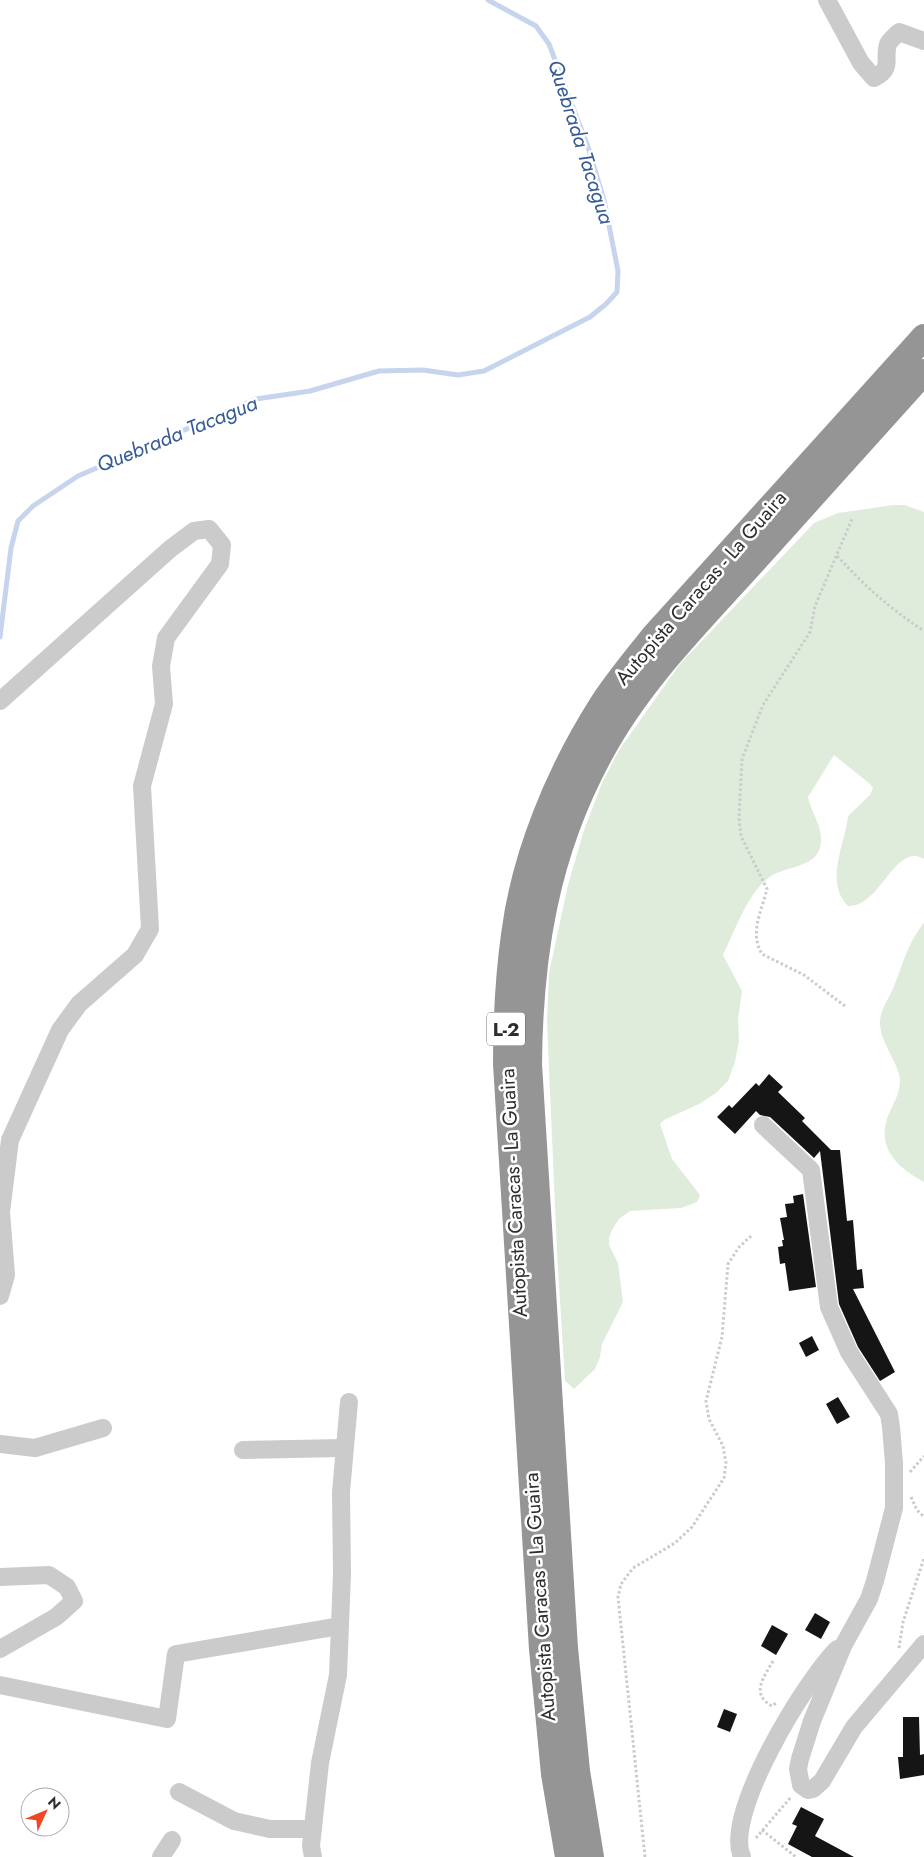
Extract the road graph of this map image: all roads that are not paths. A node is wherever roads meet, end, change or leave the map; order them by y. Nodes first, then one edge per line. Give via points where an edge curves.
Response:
1 (827, 0) edge
2 (924, 41) edge
3 (924, 337) edge
4 (924, 372) edge
5 (0, 702) edge
6 (763, 1125) dead end
7 (0, 1296) edge
8 (349, 1402) dead end
9 (103, 1428) dead end
10 (0, 1444) edge
11 (343, 1448) junction
12 (243, 1450) dead end
13 (0, 1577) edge
14 (340, 1626) junction
15 (924, 1644) edge
16 (843, 1646) junction
17 (0, 1649) edge
18 (0, 1685) edge
19 (179, 1792) dead end
20 (313, 1829) junction
21 (172, 1840) dead end
22 (747, 1851) edge
23 (161, 1857) edge
24 (313, 1857) edge
25 (568, 1857) edge
26 (591, 1857) edge

1 - 2 street via 861,63 874,78 882,74 888,62 888,44 898,32
3 - 25 highway, Autopista Caracas - La Guaira / L-2 via 653,637 611,692 577,746 560,782 521,899 509,985 506,1064 542,1649 554,1774
4 - 26 highway, Autopista Caracas - La Guaira / L-2 via 671,652 620,718 581,792 543,905 536,938 529,1064 565,1648 577,1771
5 - 7 street via 194,531 209,529 222,546 220,564 166,638 161,666 164,704 142,786 150,928 135,955 79,1004 60,1030 10,1140 1,1212 6,1275
6 - 16 street via 812,1173 829,1307 849,1352 889,1414 892,1426 894,1508 869,1599
8 - 11 street
9 - 10 street via 35,1448
11 - 12 street
11 - 14 street
13 - 17 street via 49,1575 67,1587 74,1601 56,1617
14 - 18 street via 176,1654 167,1719
14 - 20 street via 338,1675 320,1763
15 - 16 street via 854,1728 822,1781 808,1790 801,1785 798,1769 804,1741
16 - 22 street via 810,1681 751,1790 740,1839
19 - 20 street via 234,1821 270,1829
20 - 24 street
21 - 23 street

